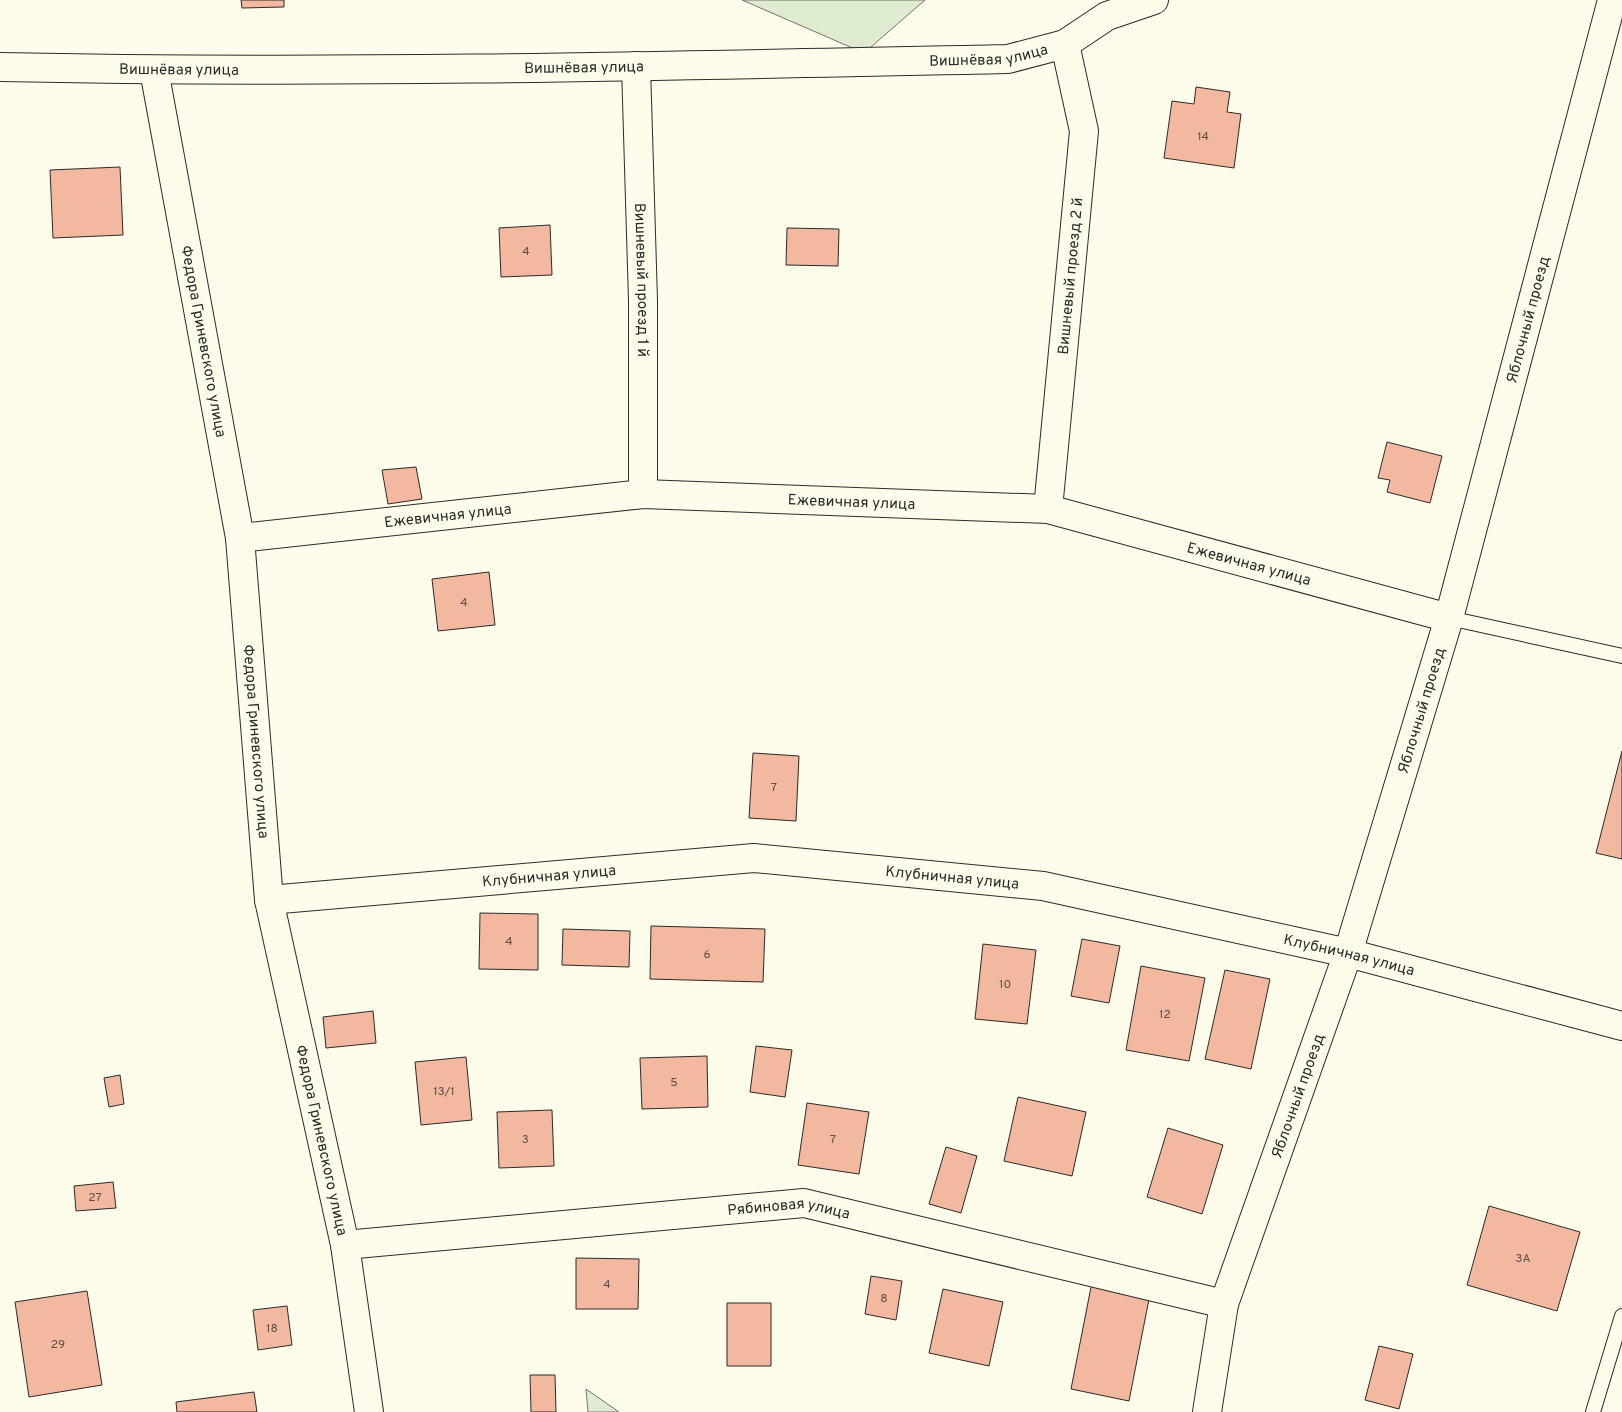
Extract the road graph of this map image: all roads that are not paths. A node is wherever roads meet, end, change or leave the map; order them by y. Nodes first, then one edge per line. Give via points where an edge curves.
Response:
1 (1154, 0) edge
2 (1612, 0) edge
3 (1065, 44) junction
4 (636, 66) junction
5 (0, 67) edge
6 (154, 70) junction
7 (642, 494) junction
8 (1048, 509) junction
9 (240, 538) junction
10 (1449, 618) junction
11 (1622, 656) edge
12 (268, 900) junction
13 (1348, 953) junction
14 (1622, 1026) edge
15 (345, 1245) junction
16 (1224, 1304) junction
17 (1622, 1316) edge
18 (369, 1412) edge
19 (1208, 1412) edge
20 (1593, 1412) edge

1 - 3 street, Вишнёвая улица via 1107,16
2 - 10 street, Яблочный проезд
3 - 4 street, Вишнёвая улица via 1008,59
3 - 8 street, Вишневый проезд 2 й via 1084,131
4 - 6 street, Вишнёвая улица
4 - 7 street, Вишневый проезд 1 й via 643,301
5 - 6 street, Вишнёвая улица
6 - 9 street, Федора Гриневского улица
7 - 8 street, Ежевичная улица
7 - 9 street, Ежевичная улица
8 - 10 street, Ежевичная улица
9 - 12 street, Федора Гриневского улица
10 - 11 lane
10 - 13 street, Яблочный проезд
12 - 13 street, Клубничная улица via 754,858 1043,886
12 - 15 street, Федора Гриневского улица
13 - 14 street, Клубничная улица
13 - 16 street, Яблочный проезд
15 - 16 street, Рябиновая улица via 804,1203
15 - 18 street, Федора Гриневского улица
16 - 19 street, Яблочный проезд
17 - 20 lane

